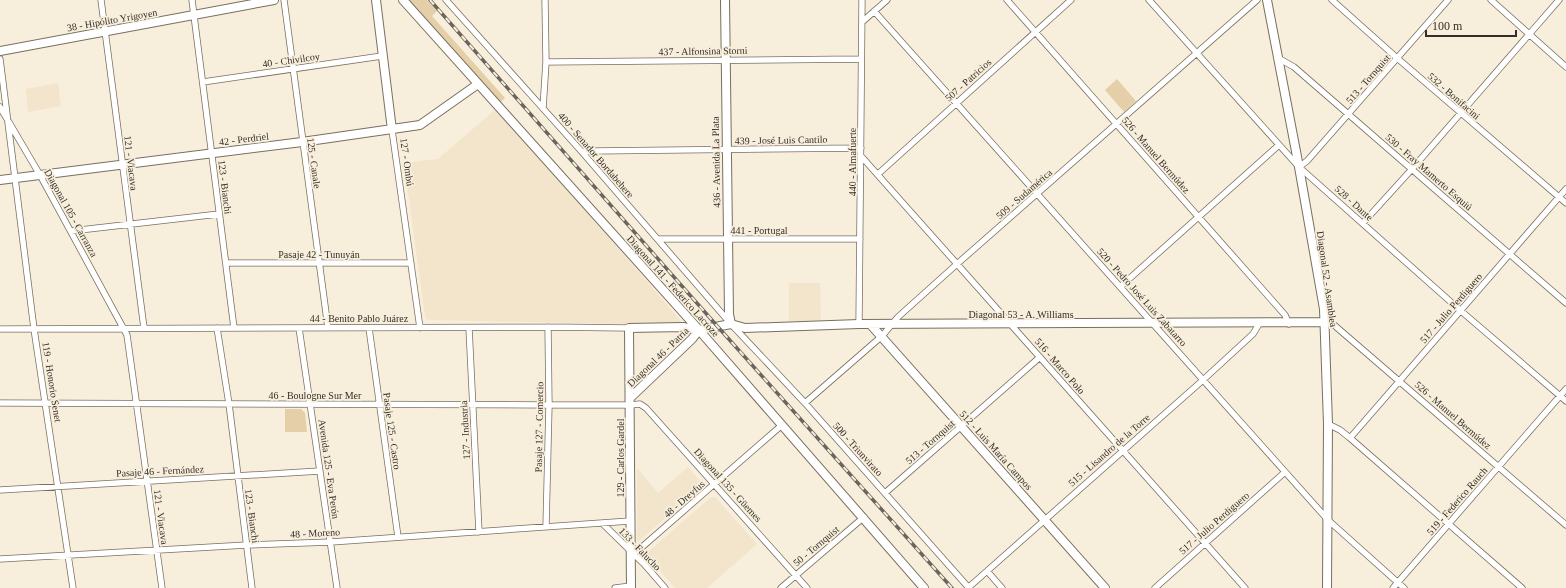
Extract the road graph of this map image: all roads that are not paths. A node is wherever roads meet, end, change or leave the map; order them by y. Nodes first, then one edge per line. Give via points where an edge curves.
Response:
1 (101, 0) edge
2 (192, 0) edge
3 (274, 0) edge
4 (284, 0) edge
5 (376, 0) edge
6 (403, 0) edge
7 (446, 0) edge
8 (545, 0) edge
9 (725, 0) edge
10 (862, 0) edge
11 (887, 0) edge
12 (1007, 0) edge
13 (1071, 0) edge
14 (1149, 0) edge
15 (1257, 0) edge
16 (1268, 0) edge
17 (1448, 0) edge
18 (1491, 0) edge
19 (1559, 0) edge
20 (1336, 1) edge
21 (874, 11) junction
22 (194, 15) junction
23 (862, 22) junction
24 (105, 31) junction
25 (1035, 32) junction
26 (1530, 34) junction
27 (0, 51) edge
28 (1197, 53) junction
29 (382, 56) junction
30 (1278, 58) junction
31 (1397, 58) junction
32 (0, 59) edge
33 (861, 59) junction
34 (725, 60) junction
35 (546, 62) junction
36 (1566, 67) edge
37 (293, 69) junction
38 (203, 82) junction
39 (478, 84) junction
40 (957, 102) junction
41 (0, 107) edge
42 (543, 108) junction
43 (1461, 113) junction
44 (1348, 114) junction
45 (8, 122) junction
46 (1117, 124) junction
47 (392, 130) junction
48 (302, 142) junction
49 (1279, 145) junction
50 (861, 148) junction
51 (726, 150) junction
52 (582, 152) junction
53 (212, 153) junction
54 (861, 156) junction
55 (123, 164) junction
56 (1299, 167) junction
57 (1412, 169) junction
58 (878, 174) junction
59 (40, 175) junction
60 (15, 178) junction
61 (0, 180) edge
62 (1566, 189) edge
63 (1037, 194) junction
64 (1559, 197) junction
65 (1566, 203) edge
66 (219, 214) junction
67 (1199, 218) junction
68 (1363, 223) junction
69 (130, 224) junction
70 (71, 231) junction
71 (658, 239) junction
72 (727, 239) junction
73 (860, 239) junction
74 (1509, 254) junction
75 (319, 262) junction
76 (226, 263) junction
77 (411, 263) junction
78 (957, 264) junction
79 (1120, 287) junction
80 (1566, 303) edge
81 (1461, 311) junction
82 (1325, 322) junction
83 (731, 324) junction
84 (859, 324) junction
85 (892, 324) junction
86 (1012, 324) junction
87 (1154, 324) junction
88 (1259, 324) junction
89 (1289, 324) junction
90 (872, 325) junction
91 (548, 327) junction
92 (718, 327) joint
93 (144, 328) junction
94 (217, 328) junction
95 (234, 328) junction
96 (299, 328) junction
97 (328, 328) junction
98 (369, 328) junction
99 (420, 328) junction
100 (469, 328) junction
101 (629, 328) junction
102 (0, 329) edge
103 (34, 330) junction
104 (125, 330) junction
105 (699, 330) junction
106 (882, 336) junction
107 (1040, 357) junction
108 (1203, 380) junction
109 (1400, 381) junction
110 (1566, 389) edge
111 (1560, 396) junction
112 (630, 401) junction
113 (1566, 401) edge
114 (0, 403) edge
115 (46, 403) junction
116 (137, 403) junction
117 (804, 403) junction
118 (229, 404) junction
119 (311, 404) junction
120 (473, 404) junction
121 (379, 405) junction
122 (549, 405) junction
123 (1328, 424) junction
124 (782, 425) junction
125 (962, 426) junction
126 (1350, 438) junction
127 (1122, 450) junction
128 (1499, 467) junction
129 (320, 471) junction
130 (1285, 472) junction
131 (238, 476) junction
132 (147, 480) junction
133 (714, 484) junction
134 (58, 486) junction
135 (0, 490) edge
136 (885, 493) junction
137 (864, 517) junction
138 (1044, 519) junction
139 (1328, 520) junction
140 (630, 521) junction
141 (603, 524) junction
142 (1448, 525) junction
143 (1566, 525) edge
144 (546, 527) junction
145 (479, 532) junction
146 (398, 536) junction
147 (331, 542) junction
148 (1205, 543) junction
149 (247, 545) junction
150 (156, 550) junction
151 (632, 553) junction
152 (68, 555) junction
153 (0, 559) edge
154 (987, 571) junction
155 (796, 575) junction
156 (1398, 583) junction
157 (631, 587) edge
158 (73, 588) edge
159 (162, 588) edge
160 (252, 588) edge
161 (337, 588) edge
162 (615, 588) edge
163 (665, 588) edge
164 (781, 588) edge
165 (807, 588) edge
166 (924, 588) edge
167 (969, 588) edge
168 (1002, 588) edge
169 (1105, 588) edge
170 (1155, 588) edge
171 (1245, 588) edge
172 (1327, 588) edge
173 (1393, 588) edge
174 (1404, 588) edge
175 (1522, 588) edge

1 - 24 street, 121 - Viacava
2 - 22 street, 123 - Bianchi
3 - 22 street, 38 - Hipólito Yrigoyen
4 - 37 street, 125 - Canale
5 - 29 street, 127 - Ombú
6 - 39 street, Diagonal 141 - Federico Lacroze
7 - 42 street, 400 - Senador Bordabehere
8 - 35 street
9 - 34 street, 436 - Avenida La Plata
10 - 23 street, 440 - Almafuerte
11 - 21 street
12 - 25 street, 526 - Manuel Bermúdez
13 - 25 street, 507 - Patricios
14 - 28 street, 528 - Dante
15 - 28 street, 509 - Sudamérica
16 - 30 street, Diagonal 52 - Asamblea
17 - 31 street, 513 - Tornquist
18 - 26 street
19 - 26 street
20 - 31 street, 532 - Bonifacini
21 - 23 street
21 - 40 street, 520 - Pedro José Luis Zabatarro
22 - 24 street, 38 - Hipólito Yrigoyen
22 - 38 street, 123 - Bianchi
23 - 33 street, 440 - Almafuerte
24 - 27 street, 38 - Hipólito Yrigoyen
24 - 55 street, 121 - Viacava
25 - 40 street, 507 - Patricios
25 - 46 street, 526 - Manuel Bermúdez
26 - 36 street
26 - 43 street
28 - 46 street, 509 - Sudamérica
28 - 49 street, 528 - Dante
29 - 37 street, 40 - Chivilcoy
29 - 47 street, 127 - Ombú
30 - 44 street, 530 - Fray Mamerto Esquiú via 1294,67
30 - 56 street, Diagonal 52 - Asamblea
31 - 43 street, 532 - Bonifacini
31 - 44 street, 513 - Tornquist
32 - 45 street, 119 - Honorio Senet
33 - 34 street, 437 - Alfonsina Storni
33 - 50 street, 440 - Almafuerte
34 - 35 street, 437 - Alfonsina Storni
34 - 51 street, 436 - Avenida La Plata
35 - 42 street
37 - 38 street, 40 - Chivilcoy
37 - 48 street, 125 - Canale
38 - 53 street, 123 - Bianchi
39 - 47 street, 42 - Perdriel via 423,124
39 - 105 street, Diagonal 141 - Federico Lacroze
40 - 58 street, 507 - Patricios
40 - 63 street, 520 - Pedro José Luis Zabatarro
41 - 45 street, Diagonal 105 - Carranza
42 - 52 street, 400 - Senador Bordabehere
43 - 57 street
43 - 64 street, 532 - Bonifacini
44 - 56 street, 513 - Tornquist via 1308,161
44 - 57 street, 530 - Fray Mamerto Esquiú
45 - 59 street, Diagonal 105 - Carranza
45 - 60 street, 119 - Honorio Senet
46 - 63 street, 509 - Sudamérica
46 - 67 street, 526 - Manuel Bermúdez
47 - 48 street, 42 - Perdriel
47 - 77 street, 127 - Ombú
48 - 53 street, 42 - Perdriel
48 - 75 street, 125 - Canale
49 - 56 street, 528 - Dante
49 - 67 street
50 - 51 street, 439 - José Luis Cantilo
50 - 54 street, 440 - Almafuerte
51 - 52 street, 439 - José Luis Cantilo
51 - 72 street, 436 - Avenida La Plata
52 - 71 street, 400 - Senador Bordabehere
53 - 55 street, 42 - Perdriel
53 - 66 street, 123 - Bianchi
54 - 58 street, 516 - Marco Polo
54 - 73 street, 440 - Almafuerte
55 - 59 street, 42 - Perdriel
55 - 69 street, 121 - Viacava
56 - 68 street, 528 - Dante
56 - 82 street, Diagonal 52 - Asamblea
57 - 68 street
57 - 74 street, 530 - Fray Mamerto Esquiú
58 - 78 street, 516 - Marco Polo
59 - 60 street, 42 - Perdriel
59 - 70 street, Diagonal 105 - Carranza
60 - 61 street, 42 - Perdriel
60 - 103 street, 119 - Honorio Senet
62 - 64 street, 517 - Julio Perdiguero
63 - 78 street, 509 - Sudamérica
63 - 79 street, 520 - Pedro José Luis Zabatarro
64 - 65 street, 532 - Bonifacini
64 - 74 street, 517 - Julio Perdiguero
66 - 69 street
66 - 76 street, 123 - Bianchi
67 - 79 street
67 - 89 street, 526 - Manuel Bermúdez via 1285,315
68 - 81 street, 528 - Dante
69 - 70 street
69 - 93 street, 121 - Viacava
70 - 104 street, Diagonal 105 - Carranza
71 - 72 street, 441 - Portugal
71 - 83 street, 400 - Senador Bordabehere
72 - 73 street, 441 - Portugal
72 - 83 street, 436 - Avenida La Plata via 728,314
73 - 84 street, 440 - Almafuerte
74 - 80 street, 530 - Fray Mamerto Esquiú
74 - 81 street, 517 - Julio Perdiguero
75 - 76 street, Pasaje 42 - Tunuyán
75 - 77 street, Pasaje 42 - Tunuyán
75 - 97 street, 125 - Canale
76 - 95 street, 123 - Bianchi
77 - 99 street, 127 - Ombú
78 - 85 street, 509 - Sudamérica
78 - 86 street, 516 - Marco Polo
79 - 87 street, 520 - Pedro José Luis Zabatarro
81 - 109 street, 517 - Julio Perdiguero
81 - 111 street, 528 - Dante
82 - 89 street, Diagonal 53 - A. Williams
82 - 109 street, 526 - Manuel Bermúdez via 1334,325
82 - 123 street, Diagonal 52 - Asamblea
83 - 84 street, Diagonal 53 - A. Williams via 745,328
83 - 92 street, Diagonal 53 - A. Williams
83 - 117 street, 500 - Triunvirato
84 - 90 street, Diagonal 53 - A. Williams
85 - 86 street, Diagonal 53 - A. Williams
85 - 90 street, Diagonal 53 - A. Williams
85 - 106 street, 509 - Sudamérica
86 - 87 street, Diagonal 53 - A. Williams
86 - 107 street, 516 - Marco Polo
87 - 88 street, Diagonal 53 - A. Williams
87 - 108 street, 520 - Pedro José Luis Zabatarro
88 - 89 street, Diagonal 53 - A. Williams
88 - 108 street, 515 - Lisandro de la Torre via 1253,334
90 - 106 street, 512 - Luis María Campos
91 - 100 street, 44 - Benito Pablo Juárez
91 - 101 street, 44 - Benito Pablo Juárez
91 - 122 street, Pasaje 127 - Comercio
92 - 105 street, 44 - Benito Pablo Juárez
93 - 94 street, 44 - Benito Pablo Juárez
93 - 104 street, 44 - Benito Pablo Juárez
94 - 95 street, 44 - Benito Pablo Juárez
94 - 118 street, 123 - Bianchi
95 - 96 street, 44 - Benito Pablo Juárez
96 - 97 street, 44 - Benito Pablo Juárez
96 - 119 street, Avenida 125 - Eva Perón
97 - 98 street, 44 - Benito Pablo Juárez
98 - 99 street, 44 - Benito Pablo Juárez
98 - 121 street, Pasaje 125 - Castro
99 - 100 street, 44 - Benito Pablo Juárez
100 - 120 street, 127 - Industria
101 - 105 street, 44 - Benito Pablo Juárez via 683,327
101 - 112 street, 129 - Carlos Gardel
102 - 103 street, 44 - Benito Pablo Juárez
103 - 104 street, 44 - Benito Pablo Juárez
103 - 115 street, 119 - Honorio Senet
104 - 116 street, 121 - Viacava
105 - 112 street, Diagonal 46 - Patria
105 - 124 street, Diagonal 141 - Federico Lacroze
106 - 117 street, 509 - Sudamérica
106 - 125 street, 512 - Luis María Campos
107 - 125 street, 513 - Tornquist
107 - 127 street, 516 - Marco Polo
108 - 127 street, 515 - Lisandro de la Torre
108 - 130 street, 520 - Pedro José Luis Zabatarro
109 - 126 street, 517 - Julio Perdiguero
109 - 128 street, 526 - Manuel Bermúdez
110 - 111 street, 519 - Federico Rauch
111 - 113 street, 528 - Dante
111 - 128 street, 519 - Federico Rauch
112 - 122 street, 46 - Boulogne Sur Mer
112 - 133 street, Diagonal 135 - Güemes via 646,408
112 - 140 street, 129 - Carlos Gardel
114 - 115 street, 46 - Boulogne Sur Mer
115 - 116 street, 46 - Boulogne Sur Mer
115 - 134 street, 119 - Honorio Senet
116 - 118 street, 46 - Boulogne Sur Mer
116 - 132 street, 121 - Viacava
117 - 136 street, 500 - Triunvirato
118 - 119 street, 46 - Boulogne Sur Mer
118 - 131 street, 123 - Bianchi
119 - 121 street, 46 - Boulogne Sur Mer
119 - 129 street, Avenida 125 - Eva Perón
120 - 121 street, 46 - Boulogne Sur Mer
120 - 122 street, 46 - Boulogne Sur Mer
120 - 145 street, 127 - Industria
121 - 146 street, Pasaje 125 - Castro
122 - 144 street, Pasaje 127 - Comercio
123 - 126 street
123 - 139 street, Diagonal 52 - Asamblea
124 - 133 street, 48 - Dreyfus
124 - 137 street, Diagonal 141 - Federico Lacroze
125 - 136 street, 513 - Tornquist
125 - 138 street, 512 - Luis María Campos
126 - 142 street
127 - 138 street, 515 - Lisandro de la Torre
127 - 148 street, 516 - Marco Polo
128 - 142 street, 519 - Federico Rauch
128 - 143 street, 526 - Manuel Bermúdez
129 - 131 street, Pasaje 46 - Fernández
129 - 147 street, Avenida 125 - Eva Perón
130 - 139 street, 520 - Pedro José Luis Zabatarro
130 - 148 street, 517 - Julio Perdiguero
131 - 132 street, Pasaje 46 - Fernández
131 - 149 street, 123 - Bianchi
132 - 134 street, Pasaje 46 - Fernández
132 - 150 street, 121 - Viacava
133 - 151 street, 48 - Dreyfus
133 - 155 street, Diagonal 135 - Güemes
134 - 135 street, Pasaje 46 - Fernández
134 - 152 street, 119 - Honorio Senet
136 - 167 street, 500 - Triunvirato
137 - 155 street, 50 - Tornquist
137 - 166 street, Diagonal 141 - Federico Lacroze
138 - 154 street, 515 - Lisandro de la Torre
138 - 169 street, 512 - Luis María Campos
139 - 156 street, 520 - Pedro José Luis Zabatarro
139 - 172 street, Diagonal 52 - Asamblea
140 - 141 street, 48 - Moreno
140 - 151 street, 129 - Carlos Gardel
141 - 144 street, 48 - Moreno
141 - 151 street, 133 - Falucho
142 - 156 street, 519 - Federico Rauch
142 - 175 street
144 - 145 street, 48 - Moreno
145 - 146 street, 48 - Moreno
146 - 147 street, 48 - Moreno
147 - 149 street, 48 - Moreno
147 - 161 street, Avenida 125 - Eva Perón
148 - 170 street, 517 - Julio Perdiguero
148 - 171 street, 516 - Marco Polo
149 - 150 street, 48 - Moreno
149 - 160 street, 123 - Bianchi
150 - 152 street, 48 - Moreno
150 - 159 street, 121 - Viacava
151 - 157 street, 129 - Carlos Gardel
151 - 163 street, 133 - Falucho
152 - 153 street, 48 - Moreno
152 - 158 street, 119 - Honorio Senet
154 - 167 street, 515 - Lisandro de la Torre
154 - 168 street
155 - 164 street, 50 - Tornquist
155 - 165 street, Diagonal 135 - Güemes
156 - 173 street, 519 - Federico Rauch
156 - 174 street, 520 - Pedro José Luis Zabatarro
157 - 162 street

